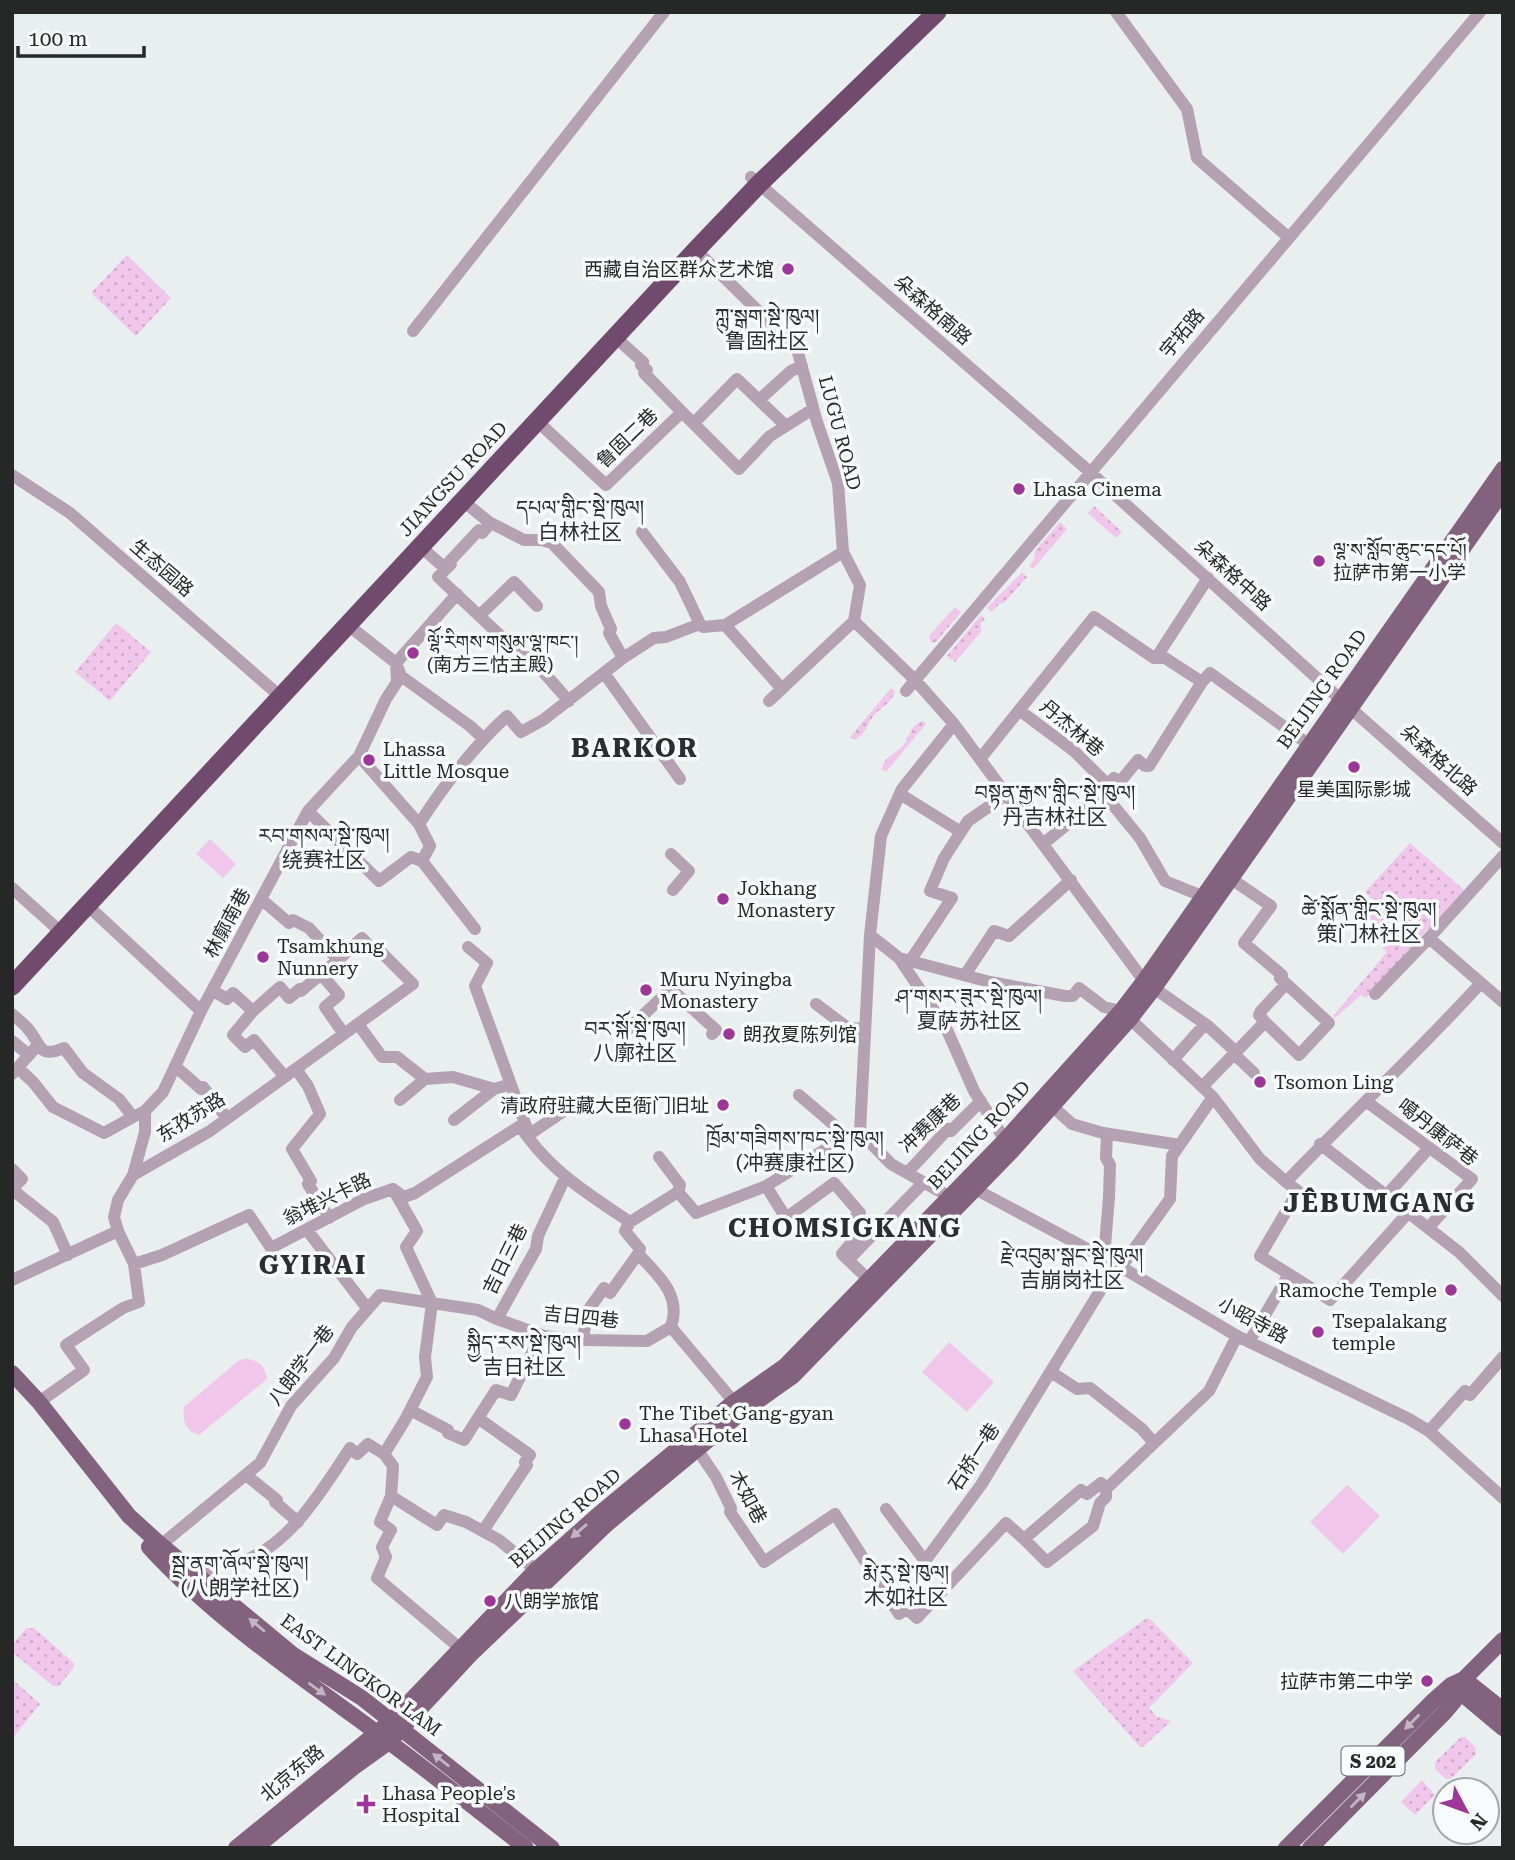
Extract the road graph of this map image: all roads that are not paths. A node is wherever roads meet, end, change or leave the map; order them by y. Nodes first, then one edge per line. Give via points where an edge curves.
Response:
1 (664, 12) edge
2 (920, 12) edge
3 (937, 12) edge
4 (1116, 12) edge
5 (1480, 12) edge
6 (755, 181) junction
7 (1289, 237) junction
8 (696, 250) junction
9 (413, 331) dead end
10 (615, 337) junction
11 (802, 366) junction
12 (759, 400) junction
13 (813, 409) junction
14 (682, 412) junction
15 (537, 421) junction
16 (696, 422) junction
17 (785, 425) junction
18 (1503, 469) edge
19 (1090, 472) junction
20 (12, 475) edge
21 (1503, 491) edge
22 (463, 501) junction
23 (491, 523) junction
24 (642, 532) dead end
25 (421, 547) junction
26 (843, 552) junction
27 (446, 569) junction
28 (1208, 578) junction
29 (457, 594) junction
30 (537, 606) dead end
31 (480, 615) junction
32 (854, 621) junction
33 (700, 624) junction
34 (348, 625) junction
35 (725, 625) junction
36 (622, 658) junction
37 (1156, 658) junction
38 (396, 663) junction
39 (604, 673) junction
40 (915, 680) junction
41 (1202, 682) junction
42 (782, 689) junction
43 (906, 691) dead end
44 (277, 693) junction
45 (569, 701) junction
46 (769, 701) dead end
47 (1345, 703) junction
48 (1020, 710) junction
49 (954, 724) junction
50 (483, 738) junction
51 (1308, 744) junction
52 (359, 756) junction
53 (981, 759) junction
54 (680, 779) dead end
55 (1108, 785) junction
56 (900, 794) junction
57 (1007, 794) junction
58 (308, 811) junction
59 (419, 824) junction
60 (961, 832) junction
61 (1503, 843) edge
62 (1043, 844) junction
63 (671, 854) dead end
64 (1503, 856) edge
65 (422, 861) junction
66 (1230, 878) junction
67 (1072, 880) junction
68 (12, 888) edge
69 (673, 890) dead end
70 (1202, 896) junction
71 (263, 901) junction
72 (87, 905) junction
73 (279, 916) dead end
74 (57, 928) junction
75 (475, 929) dead end
76 (870, 935) junction
77 (1429, 938) junction
78 (468, 947) dead end
79 (905, 959) junction
80 (338, 960) junction
81 (12, 968) edge
82 (321, 974) junction
83 (965, 975) junction
84 (1481, 983) junction
85 (1149, 984) junction
86 (1286, 984) junction
87 (12, 986) edge
88 (476, 986) dead end
89 (212, 990) junction
90 (1374, 994) dead end
91 (1503, 1002) edge
92 (816, 1004) dead end
93 (201, 1010) junction
94 (253, 1011) junction
95 (12, 1014) edge
96 (1126, 1015) junction
97 (1265, 1022) junction
98 (358, 1024) junction
99 (1205, 1024) junction
100 (866, 1029) junction
101 (626, 1031) dead end
102 (344, 1034) junction
103 (712, 1034) dead end
104 (12, 1041) edge
105 (38, 1045) junction
106 (1235, 1053) junction
107 (29, 1055) junction
108 (1173, 1059) junction
109 (175, 1066) junction
110 (296, 1069) junction
111 (15, 1071) edge
112 (1254, 1073) dead end
113 (285, 1077) junction
114 (425, 1079) junction
115 (508, 1085) junction
116 (1202, 1087) junction
117 (494, 1089) junction
118 (799, 1095) dead end
119 (1213, 1097) junction
120 (400, 1100) dead end
121 (981, 1101) junction
122 (1367, 1102) junction
123 (572, 1106) dead end
124 (1052, 1106) junction
125 (139, 1114) junction
126 (226, 1118) junction
127 (454, 1119) dead end
128 (525, 1131) junction
129 (860, 1132) junction
130 (1107, 1134) junction
131 (847, 1136) junction
132 (1005, 1140) junction
133 (1320, 1144) junction
134 (1180, 1145) junction
135 (1429, 1148) junction
136 (659, 1157) dead end
137 (12, 1169) edge
138 (906, 1173) junction
139 (133, 1175) junction
140 (565, 1178) junction
141 (1286, 1181) junction
142 (924, 1182) junction
143 (766, 1186) junction
144 (393, 1189) junction
145 (975, 1189) junction
146 (678, 1192) junction
147 (1385, 1196) junction
148 (950, 1197) junction
149 (1408, 1214) junction
150 (329, 1218) junction
151 (630, 1222) junction
152 (1429, 1227) junction
153 (307, 1230) junction
154 (118, 1231) junction
155 (638, 1254) junction
156 (68, 1255) junction
157 (1104, 1258) junction
158 (848, 1260) junction
159 (134, 1264) junction
160 (1119, 1266) junction
161 (1289, 1274) junction
162 (12, 1280) edge
163 (869, 1280) junction
164 (1503, 1296) edge
165 (432, 1303) junction
166 (367, 1308) junction
167 (497, 1319) junction
168 (671, 1327) junction
169 (541, 1335) junction
170 (1243, 1339) junction
171 (583, 1340) junction
172 (1503, 1357) edge
173 (1051, 1372) junction
174 (12, 1373) edge
175 (12, 1380) edge
176 (39, 1402) junction
177 (734, 1402) junction
178 (410, 1410) junction
179 (478, 1418) junction
180 (1429, 1430) junction
181 (1154, 1443) junction
182 (697, 1449) junction
183 (384, 1454) junction
184 (246, 1475) junction
185 (1106, 1489) junction
186 (391, 1496) junction
187 (1503, 1498) edge
188 (886, 1509) dead end
189 (298, 1522) junction
190 (484, 1531) junction
191 (1024, 1539) junction
192 (157, 1548) junction
193 (542, 1575) junction
194 (193, 1580) junction
195 (1503, 1640) edge
196 (461, 1647) junction
197 (1458, 1686) junction
198 (1481, 1700) junction
199 (1503, 1710) edge
200 (396, 1725) junction
201 (1503, 1728) edge
202 (383, 1737) junction
203 (236, 1848) edge
204 (255, 1848) edge
205 (526, 1848) edge
206 (552, 1848) edge
207 (1286, 1848) edge
208 (1310, 1848) edge

1 - 9 street
2 - 6 highway, JIANGSU ROAD
3 - 6 highway, JIANGSU ROAD
4 - 7 street via 1188,109 1197,158
5 - 7 street, 宇拓路
6 - 8 highway, JIANGSU ROAD
6 - 19 street, 朵森格南路
6 - 44 highway, JIANGSU ROAD via 688,242
7 - 19 street, 宇拓路
8 - 10 highway, JIANGSU ROAD
8 - 11 street, LUGU ROAD via 797,349
10 - 14 street, 鲁固二巷 via 643,362 644,373
10 - 15 highway, JIANGSU ROAD
11 - 12 street via 790,371
11 - 13 street, LUGU ROAD
12 - 16 street via 737,379
12 - 17 street
13 - 17 street, 鲁固二巷
13 - 26 street, LUGU ROAD via 838,482
14 - 15 street, 鲁固二巷 via 606,485
14 - 16 street, 鲁固二巷
15 - 22 highway, JIANGSU ROAD
16 - 17 street, 鲁固二巷 via 739,469
18 - 47 main road, BEIJING ROAD
19 - 28 street, 朵森格中路
19 - 40 street, 宇拓路
20 - 44 street, 生态园路 via 70,513
21 - 47 main road, BEIJING ROAD
22 - 23 street
22 - 25 highway, JIANGSU ROAD
23 - 27 street via 482,533 479,530
23 - 36 street via 524,540 551,542 599,592 609,633
24 - 33 street via 680,582
25 - 27 street
25 - 34 highway, JIANGSU ROAD
26 - 32 street, LUGU ROAD via 860,586
26 - 35 street
27 - 29 street via 439,577
28 - 37 street
28 - 47 street, 朵森格中路
29 - 31 street
29 - 38 street
30 - 31 street via 514,582
31 - 45 street via 524,658 530,657
32 - 40 street
32 - 42 street
33 - 35 street
33 - 36 street via 654,638
34 - 38 street
34 - 44 highway, JIANGSU ROAD
35 - 42 street
36 - 39 street
37 - 41 street, 丹杰林巷 via 1165,658
37 - 48 street, 丹杰林巷 via 1094,617
38 - 50 street via 401,676
38 - 52 street, 林廓南巷 via 397,682
39 - 45 street
39 - 54 street
40 - 43 street, 宇拓路
40 - 49 street
41 - 51 street, 丹杰林巷 via 1210,673
41 - 55 street, 丹杰林巷 via 1149,765 1138,760 1119,783 1114,778
42 - 46 street
44 - 72 highway, JIANGSU ROAD
44 - 74 highway, JIANGSU ROAD
45 - 50 street via 521,732 507,716
47 - 51 main road, BEIJING ROAD
47 - 61 street, 朵森格北路
47 - 66 main road, BEIJING ROAD
48 - 53 street, 丹杰林巷
48 - 55 street, 丹杰林巷 via 1074,751
49 - 53 street
49 - 56 street
50 - 59 street via 450,776
51 - 70 main road, BEIJING ROAD
52 - 58 street, 林廓南巷
52 - 59 street
53 - 57 street
55 - 62 street
55 - 70 street via 1104,794 1140,838 1165,881
56 - 60 street
56 - 76 street via 881,836
57 - 60 street via 968,821
57 - 62 street
58 - 65 street via 379,881 411,857
58 - 71 street, 林廓南巷
59 - 65 street via 430,846
60 - 79 street via 930,891 952,898
62 - 67 street
63 - 69 street via 688,871
64 - 77 street
65 - 75 street
66 - 85 main road, BEIJING ROAD
66 - 86 street via 1271,906 1244,943 1282,975
67 - 83 street via 1009,936 994,930
67 - 85 street
68 - 74 street
70 - 85 main road, BEIJING ROAD
71 - 73 street
71 - 80 street via 289,923 293,920 309,928
71 - 89 street, 林廓南巷
72 - 74 highway, JIANGSU ROAD
72 - 93 street
74 - 81 highway, JIANGSU ROAD
74 - 87 highway, JIANGSU ROAD
76 - 79 street
76 - 100 street
77 - 84 street
77 - 90 street
78 - 128 street via 487,964 475,986
79 - 83 street
79 - 121 street via 947,1030
80 - 82 street
80 - 98 street, 东孜苏路 via 362,938 413,984
82 - 94 street via 289,998 280,987
82 - 102 street via 339,995 325,1007
83 - 96 street via 1065,996 1073,996 1079,988 1104,1007
84 - 91 street
84 - 122 street
85 - 96 main road, BEIJING ROAD
85 - 99 street
86 - 97 street via 1261,1011
86 - 97 street via 1329,1023 1299,1055
88 - 115 street
89 - 93 street, 林廓南巷
89 - 94 street via 227,999 233,993
92 - 100 street via 848,1028
93 - 109 street, 林廓南巷
94 - 113 street via 233,1035 245,1047 254,1041
95 - 105 street
96 - 108 street
96 - 124 main road, BEIJING ROAD
96 - 132 main road, BEIJING ROAD
97 - 106 street
98 - 102 street, 东孜苏路
98 - 114 street via 382,1057 397,1057
99 - 106 street
99 - 108 street
100 - 129 street
101 - 103 street via 671,989 716,1030
102 - 110 street, 东孜苏路
104 - 107 street
105 - 107 street
105 - 125 street via 44,1051 64,1048 83,1073
106 - 112 street
106 - 116 street
107 - 111 street
108 - 116 street
109 - 125 street, 林廓南巷 via 163,1091
109 - 126 street via 204,1087
110 - 113 street, 东孜苏路
110 - 150 street via 320,1114 292,1149
111 - 125 street via 33,1082 53,1107 104,1133
113 - 126 street, 东孜苏路
114 - 117 street via 453,1076
114 - 120 street
115 - 117 street
115 - 128 street
116 - 119 street
117 - 127 street
118 - 131 street
119 - 134 street, 石桥一巷
119 - 141 street via 1260,1158
121 - 132 street
121 - 138 street, 冲赛康巷
122 - 133 street
122 - 135 street, 噶丹康萨巷
123 - 128 street, 翁堆兴卡路
124 - 130 street via 1072,1124
124 - 145 main road, BEIJING ROAD
125 - 139 street via 145,1132
126 - 139 street, 东孜苏路
128 - 140 street via 542,1157
128 - 144 street, 翁堆兴卡路 via 415,1193 404,1197
129 - 131 street
129 - 138 street
130 - 134 street
130 - 157 street via 1110,1165
131 - 143 street
132 - 148 main road, BEIJING ROAD
133 - 141 street
133 - 147 street
134 - 160 street, 石桥一巷 via 1172,1156 1170,1199
135 - 147 street
135 - 152 street, 噶丹康萨巷 via 1472,1179
136 - 146 street via 680,1185
137 - 156 street via 23,1179 13,1188 53,1222
138 - 142 street
139 - 154 street via 118,1200 114,1217
140 - 151 street
140 - 167 street, 吉日三巷 via 536,1249
141 - 161 street via 1298,1191 1260,1256
142 - 148 street
142 - 158 street
143 - 146 street via 696,1213
143 - 158 street via 786,1218 834,1184 860,1213 850,1223 859,1234 842,1254
144 - 150 street, 翁堆兴卡路
144 - 165 street via 417,1231 406,1247
145 - 157 street, 小昭寺路
145 - 182 main road, BEIJING ROAD via 793,1376
146 - 151 street
147 - 149 street
148 - 163 main road, BEIJING ROAD
149 - 152 street
149 - 161 street via 1330,1300
150 - 153 street, 翁堆兴卡路
151 - 155 street via 625,1231 640,1248
152 - 164 street
153 - 159 street, 翁堆兴卡路 via 271,1248 248,1215
153 - 166 street
154 - 156 street
154 - 159 street
155 - 168 street via 666,1282 676,1314
155 - 171 street via 610,1293 604,1289 587,1312
156 - 162 street
157 - 160 street, 小昭寺路
158 - 163 street
159 - 176 street via 139,1302 66,1345 84,1370
160 - 170 street, 小昭寺路
160 - 173 street, 石桥一巷
161 - 170 street
163 - 177 main road, BEIJING ROAD via 785,1366
165 - 166 street via 380,1295
165 - 167 street, 吉日四巷 via 478,1310
165 - 178 street via 427,1377
166 - 184 street, 八朗学一巷 via 334,1358 291,1406 260,1463
167 - 169 street, 吉日四巷
168 - 171 street, 吉日四巷 via 647,1342
168 - 177 street
169 - 171 street, 吉日四巷
169 - 179 street via 511,1395 496,1390
170 - 180 street, 小昭寺路
170 - 181 street via 1209,1391
172 - 180 street via 1470,1395 1465,1391
173 - 181 street via 1077,1389 1090,1388
173 - 188 street, 石桥一巷 via 981,1485 925,1561
174 - 176 main road, EAST LINGKOR LAM
175 - 192 main road, EAST LINGKOR LAM via 63,1451
176 - 192 main road, EAST LINGKOR LAM
177 -> 193 main road, BEIJING ROAD
178 - 179 street via 464,1440
178 - 183 street
179 - 190 street via 530,1455
180 - 187 street, 小昭寺路
181 - 185 street
182 - 191 street, 木如巷 via 732,1508 730,1512 764,1562 835,1514 899,1614 907,1609 917,1618 1006,1523
182 - 193 main road, BEIJING ROAD
183 - 186 street via 393,1465
183 - 189 street via 368,1444 357,1454 350,1448
184 - 189 street
184 - 192 street, 八朗学一巷
185 - 191 street via 1101,1483 1087,1494 1081,1490
185 - 191 street via 1093,1526 1047,1562
186 - 190 street via 437,1525 444,1515
186 - 196 street via 380,1522 391,1530 382,1547 386,1557 377,1578
189 - 194 street via 251,1559 240,1562 230,1554
190 - 193 street
192 - 194 main road, EAST LINGKOR LAM
193 - 196 main road, BEIJING ROAD
193 - 200 main road, BEIJING ROAD via 470,1655
200 -> 194 main road, EAST LINGKOR LAM
194 -> 202 main road, EAST LINGKOR LAM via 278,1661
195 - 197 main road, S 202
196 - 200 main road, BEIJING ROAD
197 - 198 main road
197 -> 207 main road, S 202
208 -> 197 main road, S 202 via 1447,1712
198 - 199 main road
198 - 201 main road
200 - 202 main road, BEIJING ROAD
206 -> 200 main road, EAST LINGKOR LAM
202 - 203 main road, 北京东路
202 - 204 main road, 北京东路 via 354,1767
202 - 205 main road, EAST LINGKOR LAM

